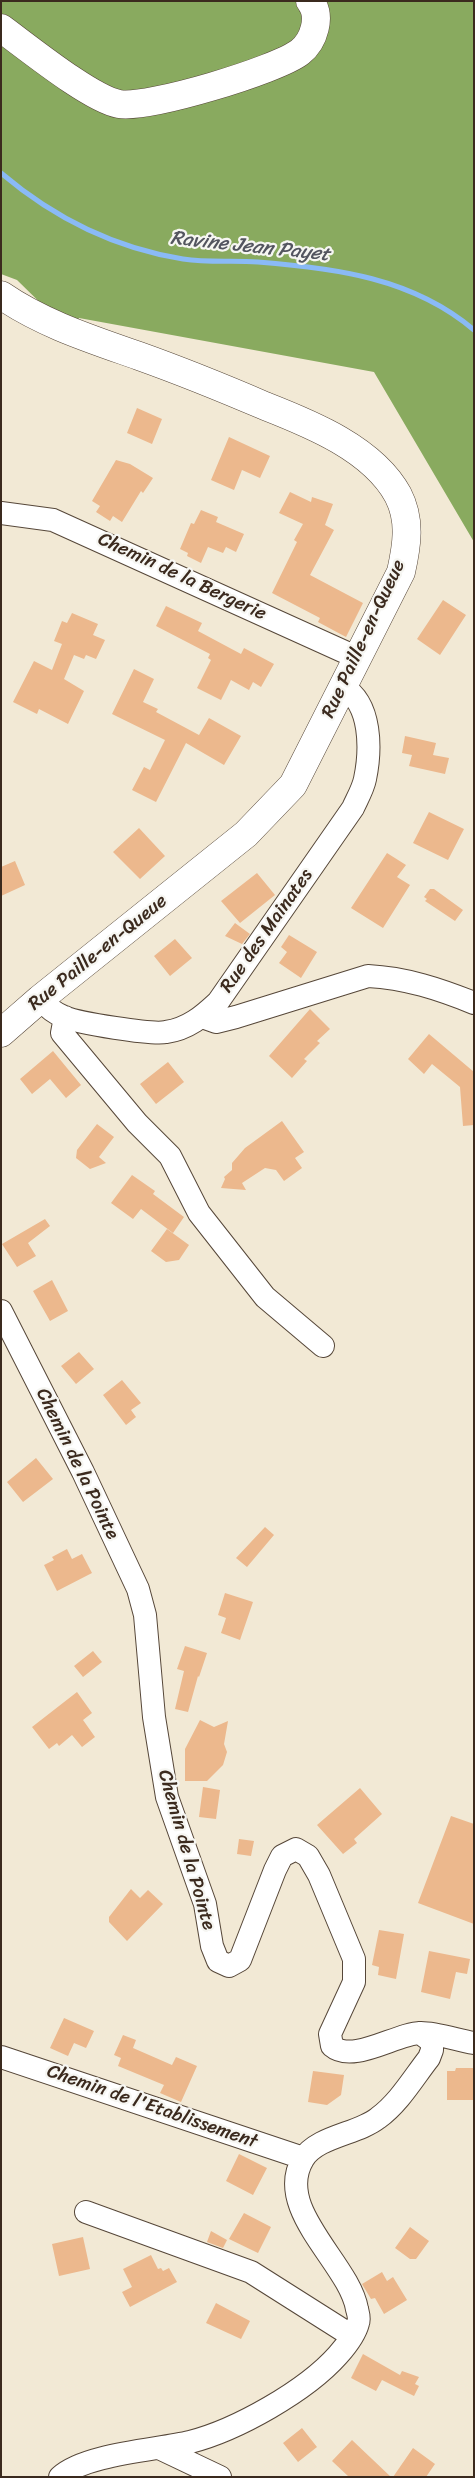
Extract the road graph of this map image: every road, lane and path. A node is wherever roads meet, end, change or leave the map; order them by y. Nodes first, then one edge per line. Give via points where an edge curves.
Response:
1 (310, 1) edge
2 (1, 28) edge
3 (1, 295) edge
4 (1, 513) edge
5 (358, 658) junction
6 (343, 686) junction
7 (40, 999) junction
8 (474, 1003) edge
9 (65, 1017) junction
10 (202, 1017) junction
11 (5, 1024) edge
12 (1, 1311) edge
13 (323, 1346) dead end
14 (420, 2033) junction
15 (474, 2043) edge
16 (1, 2057) edge
17 (303, 2158) junction
18 (86, 2212) dead end
19 (352, 2336) junction
20 (159, 2448) junction
21 (60, 2477) edge
22 (220, 2477) edge

1 - 2 main road via 316,22 312,38 301,51 282,62 165,99 138,104 119,104 103,98
3 - 5 main road, Rue Paille-en-Queue via 54,325 196,377 318,428 354,450 379,471 397,494 408,521 407,546 401,572
4 - 5 street, Chemin de la Bergerie via 53,520
5 - 6 main road, Rue Paille-en-Queue
6 - 7 main road, Rue Paille-en-Queue via 293,785 253,827
6 - 10 street, Rue des Mainates via 362,709 369,751 364,782 353,808 218,1002
7 - 9 street, Rue des Mainates
7 - 11 main road, Rue Paille-en-Queue
8 - 10 street via 431,986 368,976 236,1018 216,1022
9 - 10 street, Rue des Mainates via 166,1033
9 - 13 street via 62,1033 136,1123 170,1156 205,1221 265,1297
12 - 14 street, Chemin de la Pointe via 138,1589 145,1615 154,1717 167,1797 205,1904 212,1946 218,1961 230,1966 240,1960 278,1863 282,1856 296,1848 308,1856 319,1875 354,1959 354,1982 330,2034 332,2046 342,2052 362,2050
14 - 15 street, Chemin de la Pointe
14 - 17 street via 432,2042 432,2050 394,2103 363,2128 326,2141
16 - 17 street, Chemin de l'Etablissement
17 - 19 street via 297,2178 298,2201 356,2302 359,2322
18 - 19 street via 251,2272
19 - 20 street via 337,2356 307,2382 256,2416 217,2434
20 - 21 street via 86,2463
20 - 22 street

